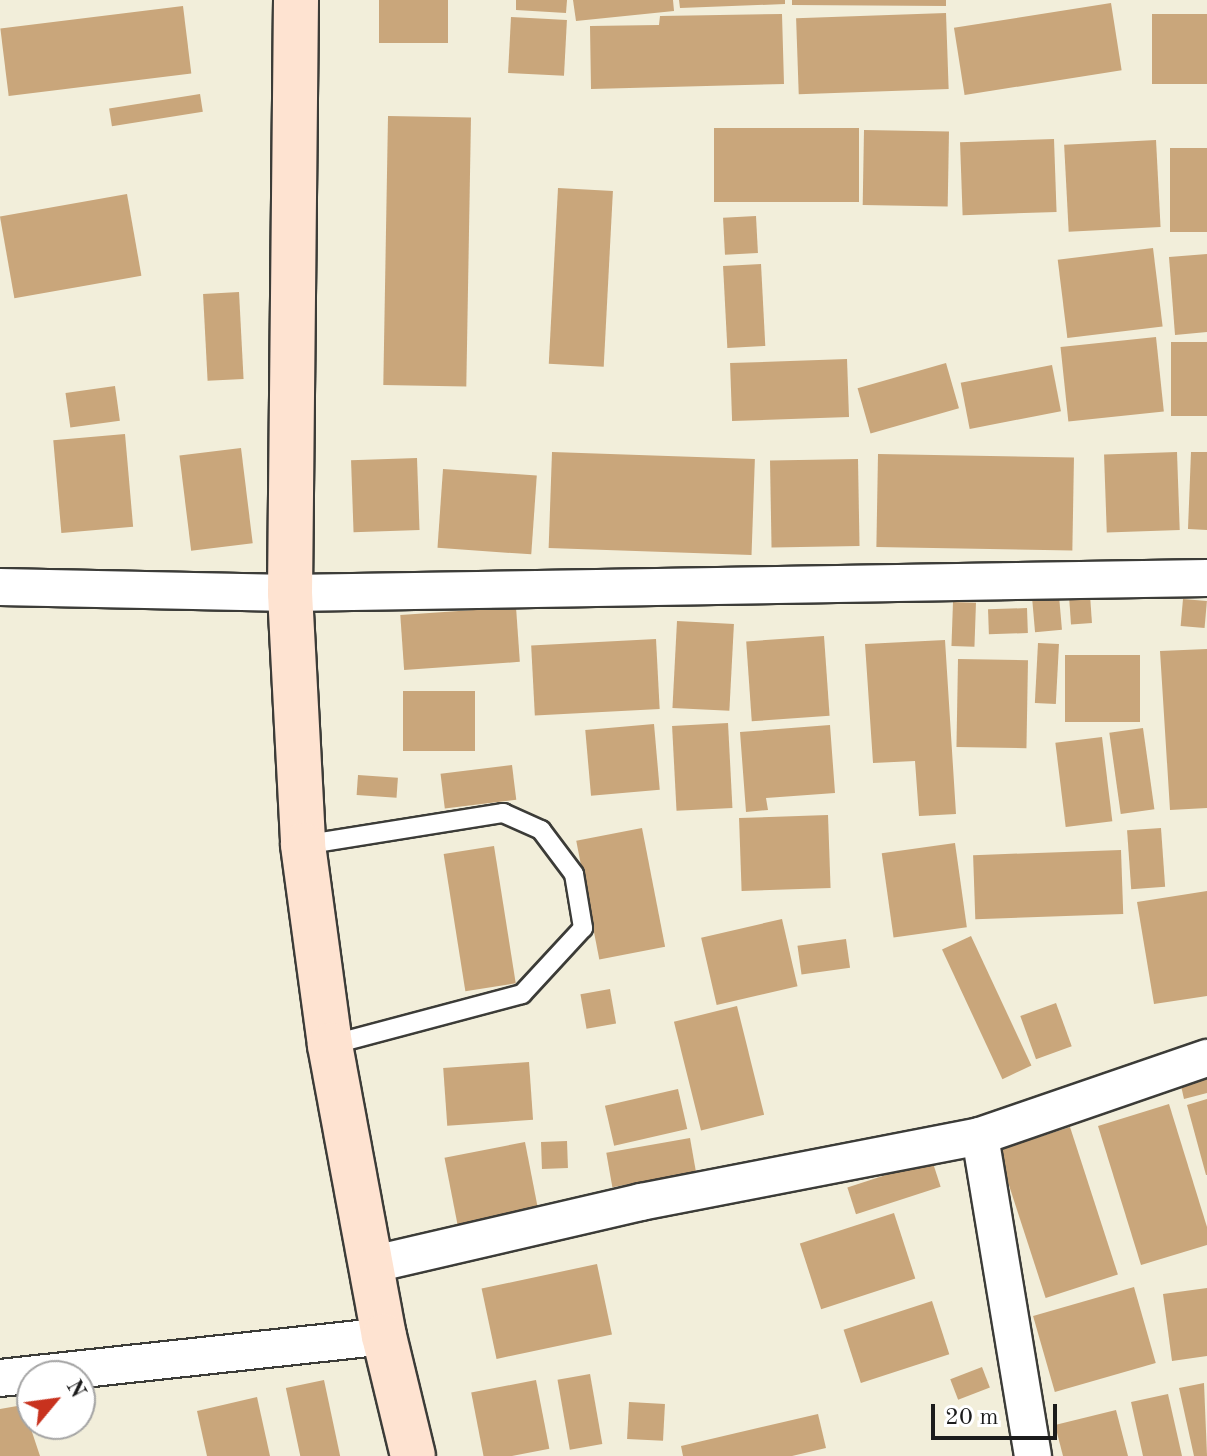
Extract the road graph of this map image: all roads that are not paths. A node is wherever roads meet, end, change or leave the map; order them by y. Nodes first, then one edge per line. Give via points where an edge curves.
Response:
1 (296, 0) edge
2 (1207, 578) edge
3 (0, 587) edge
4 (290, 593) junction
5 (303, 845) junction
6 (330, 1045) junction
7 (1207, 1058) edge
8 (980, 1136) junction
9 (370, 1265) junction
10 (384, 1336) junction
11 (0, 1378) edge
12 (413, 1456) edge
13 (1033, 1456) edge

1 - 4 main road
2 - 4 street
3 - 4 street
4 - 5 main road
5 - 6 main road
5 - 6 lane via 503,813 541,830 574,874 583,928 522,994
6 - 9 main road
7 - 8 street
8 - 9 street via 641,1202
8 - 13 street
9 - 10 main road
10 - 11 street
10 - 12 main road

